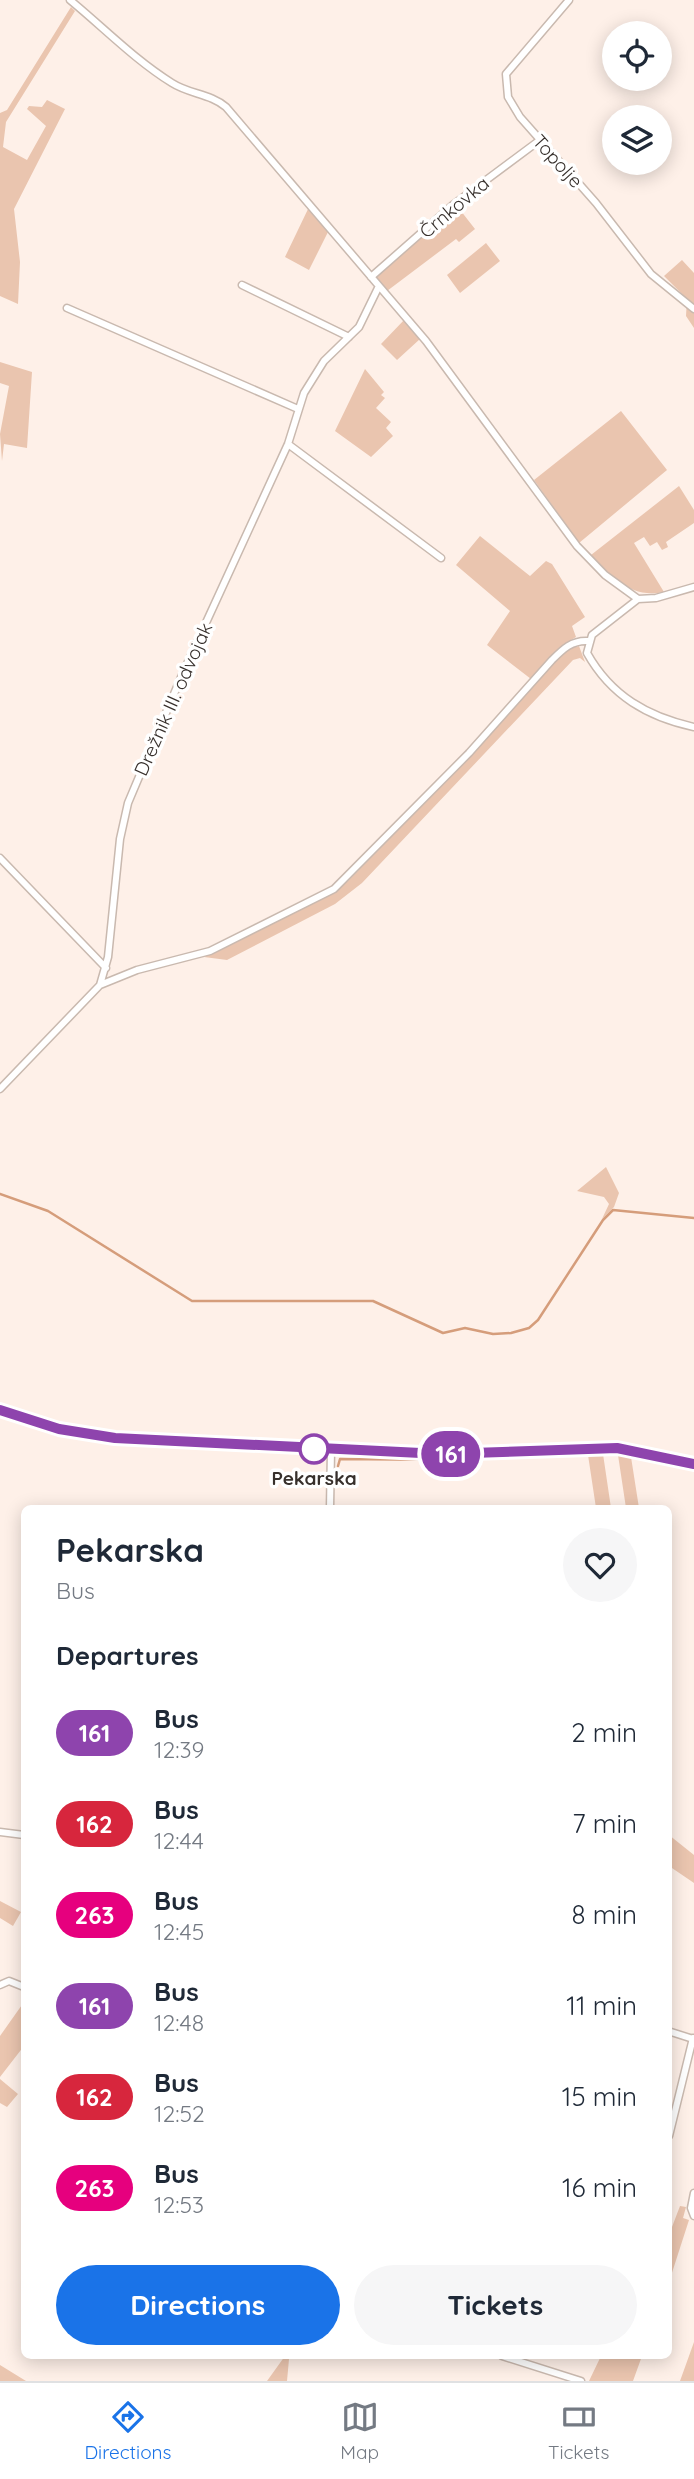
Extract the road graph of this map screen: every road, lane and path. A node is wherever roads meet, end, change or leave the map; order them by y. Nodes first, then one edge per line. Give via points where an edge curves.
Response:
1 (70, 0) edge
2 (569, 0) edge
3 (540, 140) junction
4 (371, 277) junction
5 (242, 285) dead end
6 (378, 288) junction
7 (67, 308) dead end
8 (694, 309) edge
9 (349, 337) junction
10 (298, 409) junction
11 (288, 444) junction
12 (441, 558) dead end
13 (694, 587) edge
14 (638, 599) junction
15 (588, 641) junction
16 (694, 727) edge
17 (0, 859) edge
18 (106, 968) junction
19 (100, 985) junction
20 (0, 1089) edge
21 (0, 1410) edge
22 (331, 1450) junction
23 (694, 1464) edge
24 (330, 1505) edge
25 (0, 1832) edge
26 (21, 1835) edge
27 (0, 1985) edge
28 (21, 1986) edge
29 (672, 2032) edge
30 (693, 2038) edge
31 (672, 2124) edge
32 (694, 2193) edge
33 (694, 2216) edge
34 (511, 2359) edge
35 (581, 2381) edge

1 - 4 street via 173,84 226,107
2 - 3 street, Topolje via 506,74 508,97
3 - 4 street, Črnkovka via 454,204
3 - 8 street, Topolje via 651,274
4 - 6 street
5 - 9 street
6 - 9 street, Drežnik III. odvojak via 365,318
6 - 14 street via 426,341 577,546 605,575
7 - 10 street
9 - 10 street, Drežnik III. odvojak via 312,377
10 - 11 street, Drežnik III. odvojak
11 - 12 street
11 - 18 street, Drežnik III. odvojak via 128,803
13 - 14 street
14 - 15 street
15 - 16 street via 592,663 625,699 662,719
15 - 19 street via 566,646 377,850 334,889 210,951
17 - 18 street
18 - 19 street, Drežnik III. odvojak
19 - 20 street
21 - 22 main road via 59,1429 115,1438
22 - 23 main road via 478,1454 592,1447 644,1451
22 - 24 street
25 - 26 street
27 - 28 street via 9,1981
29 - 30 street
30 - 31 street
32 - 33 street
34 - 35 street

